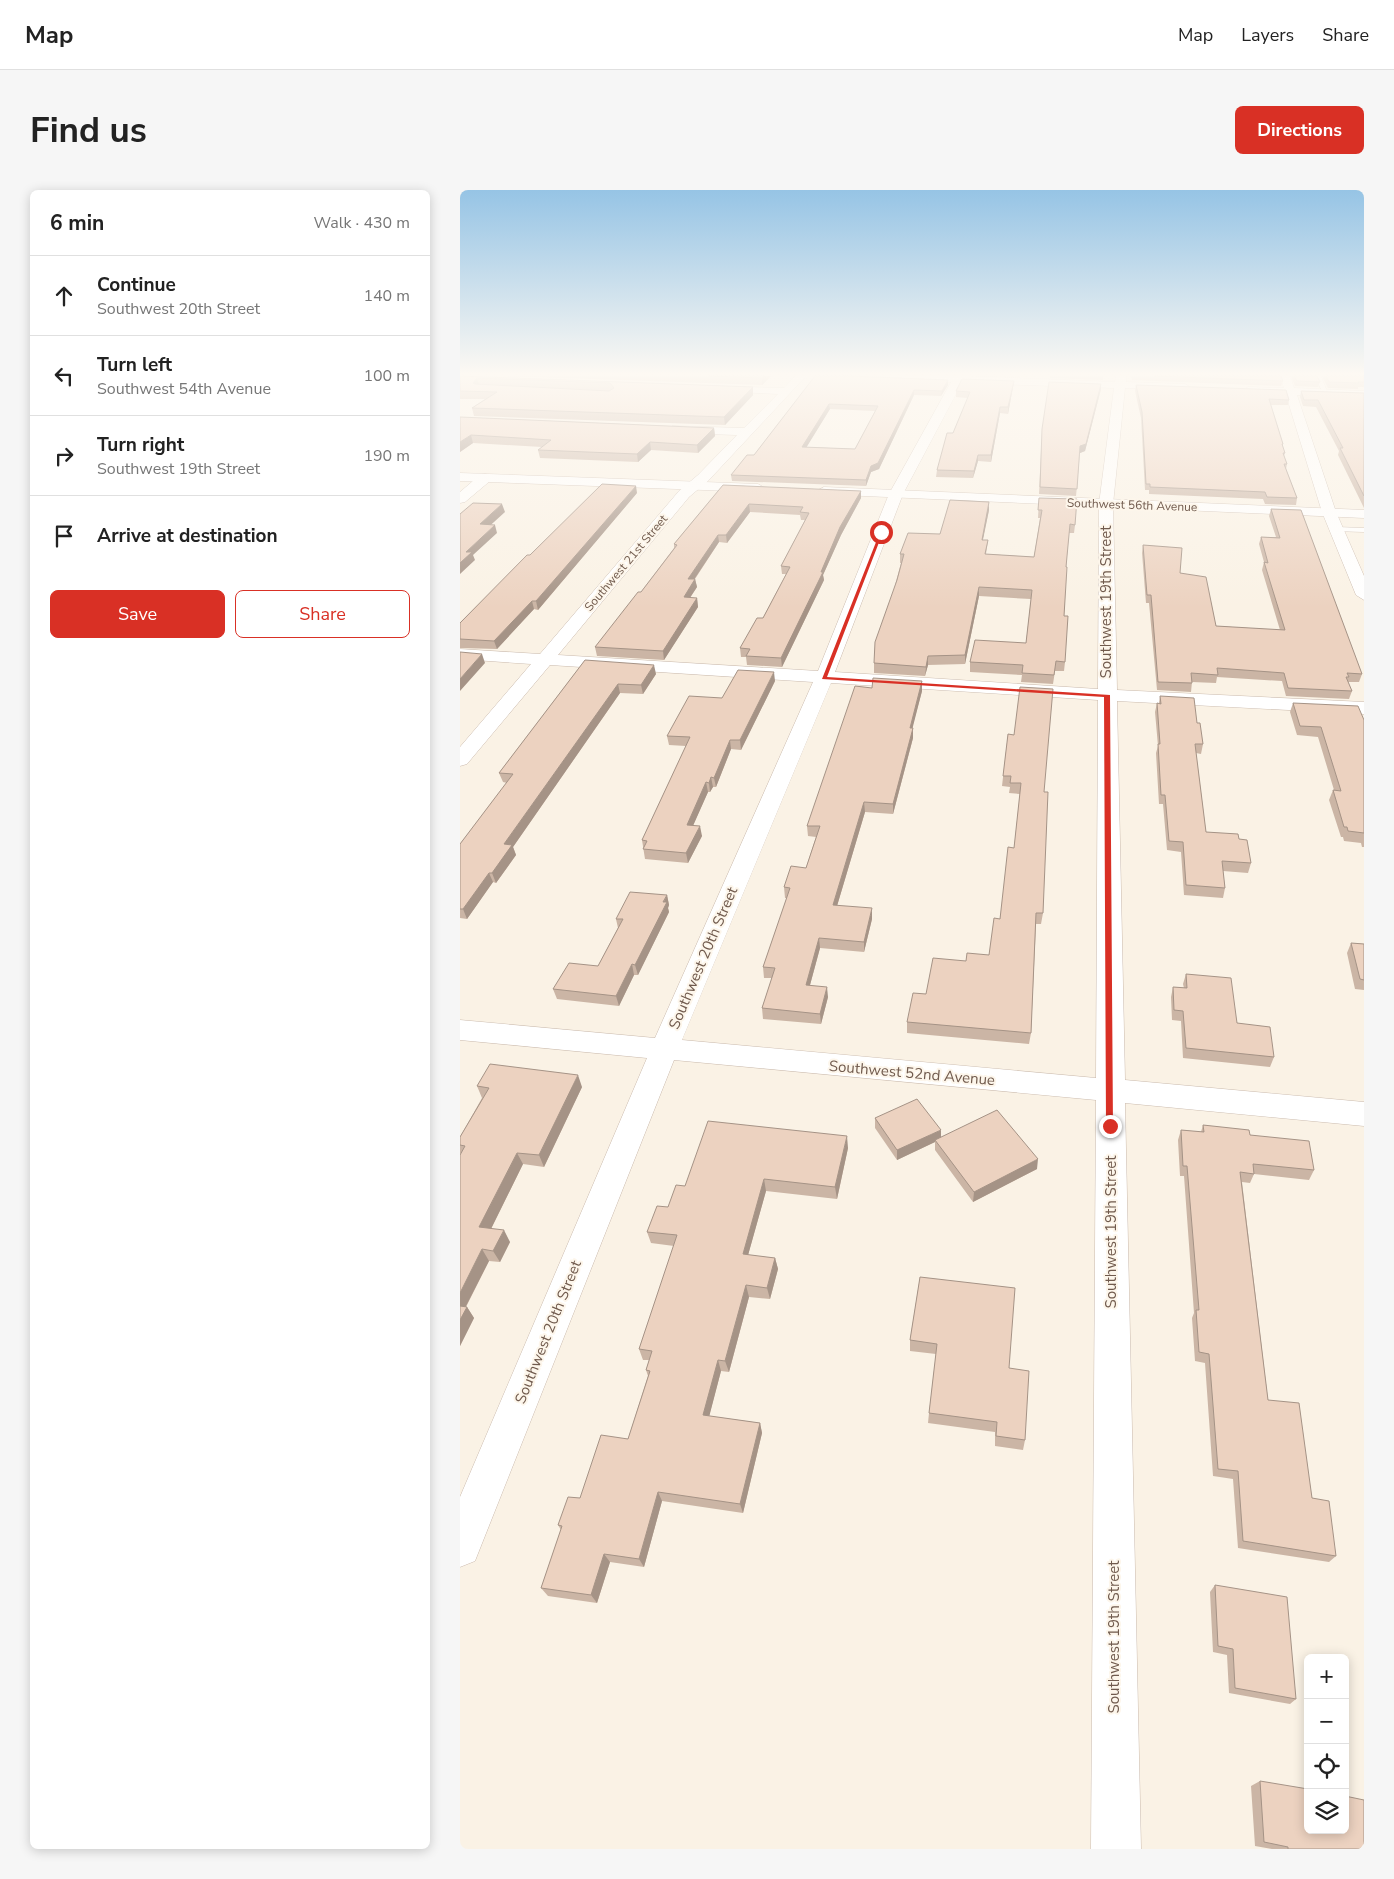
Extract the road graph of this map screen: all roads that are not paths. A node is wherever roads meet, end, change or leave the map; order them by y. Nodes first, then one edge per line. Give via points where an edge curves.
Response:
1 (726, 453) edge
2 (918, 453) edge
3 (1112, 453) edge
4 (1310, 453) edge
5 (460, 473) edge
6 (460, 477) edge
7 (485, 478) junction
8 (631, 482) junction
9 (694, 485) junction
10 (775, 489) edge
11 (812, 491) edge
12 (896, 494) junction
13 (460, 499) edge
14 (1106, 504) junction
15 (1329, 512) junction
16 (1364, 514) edge
17 (1336, 529) junction
18 (1364, 530) edge
19 (1364, 595) edge
20 (460, 654) edge
21 (545, 660) junction
22 (824, 678) junction
23 (1107, 695) junction
24 (1364, 708) edge
25 (460, 760) edge
26 (460, 1030) edge
27 (664, 1050) junction
28 (1110, 1091) junction
29 (1364, 1114) edge
30 (460, 1546) edge
31 (1116, 1849) edge

1 - 9 street, Southwest 21st Street
2 - 12 street, Southwest 20th Street
3 - 14 street, Southwest 19th Street
4 - 15 street
5 - 8 street via 608,478
6 - 7 street
7 - 8 street
7 - 13 street
8 - 9 street
9 - 10 street
9 - 21 street, Southwest 21st Street
11 - 12 street, Southwest 56th Avenue
12 - 14 street, Southwest 56th Avenue
12 - 22 street, Southwest 20th Street
14 - 15 street, Southwest 56th Avenue
14 - 23 street, Southwest 19th Street
15 - 16 street, Southwest 56th Avenue
15 - 17 street
17 - 18 lane
17 - 19 street
20 - 21 street
21 - 22 street
21 - 25 street, Southwest 21st Street
22 - 23 street
22 - 27 street, Southwest 20th Street
23 - 24 street
23 - 28 street, Southwest 19th Street
26 - 27 street, Southwest 52nd Avenue
27 - 28 street, Southwest 52nd Avenue
27 - 30 street, Southwest 20th Street
28 - 29 street, Southwest 52nd Avenue
28 - 31 street, Southwest 19th Street

